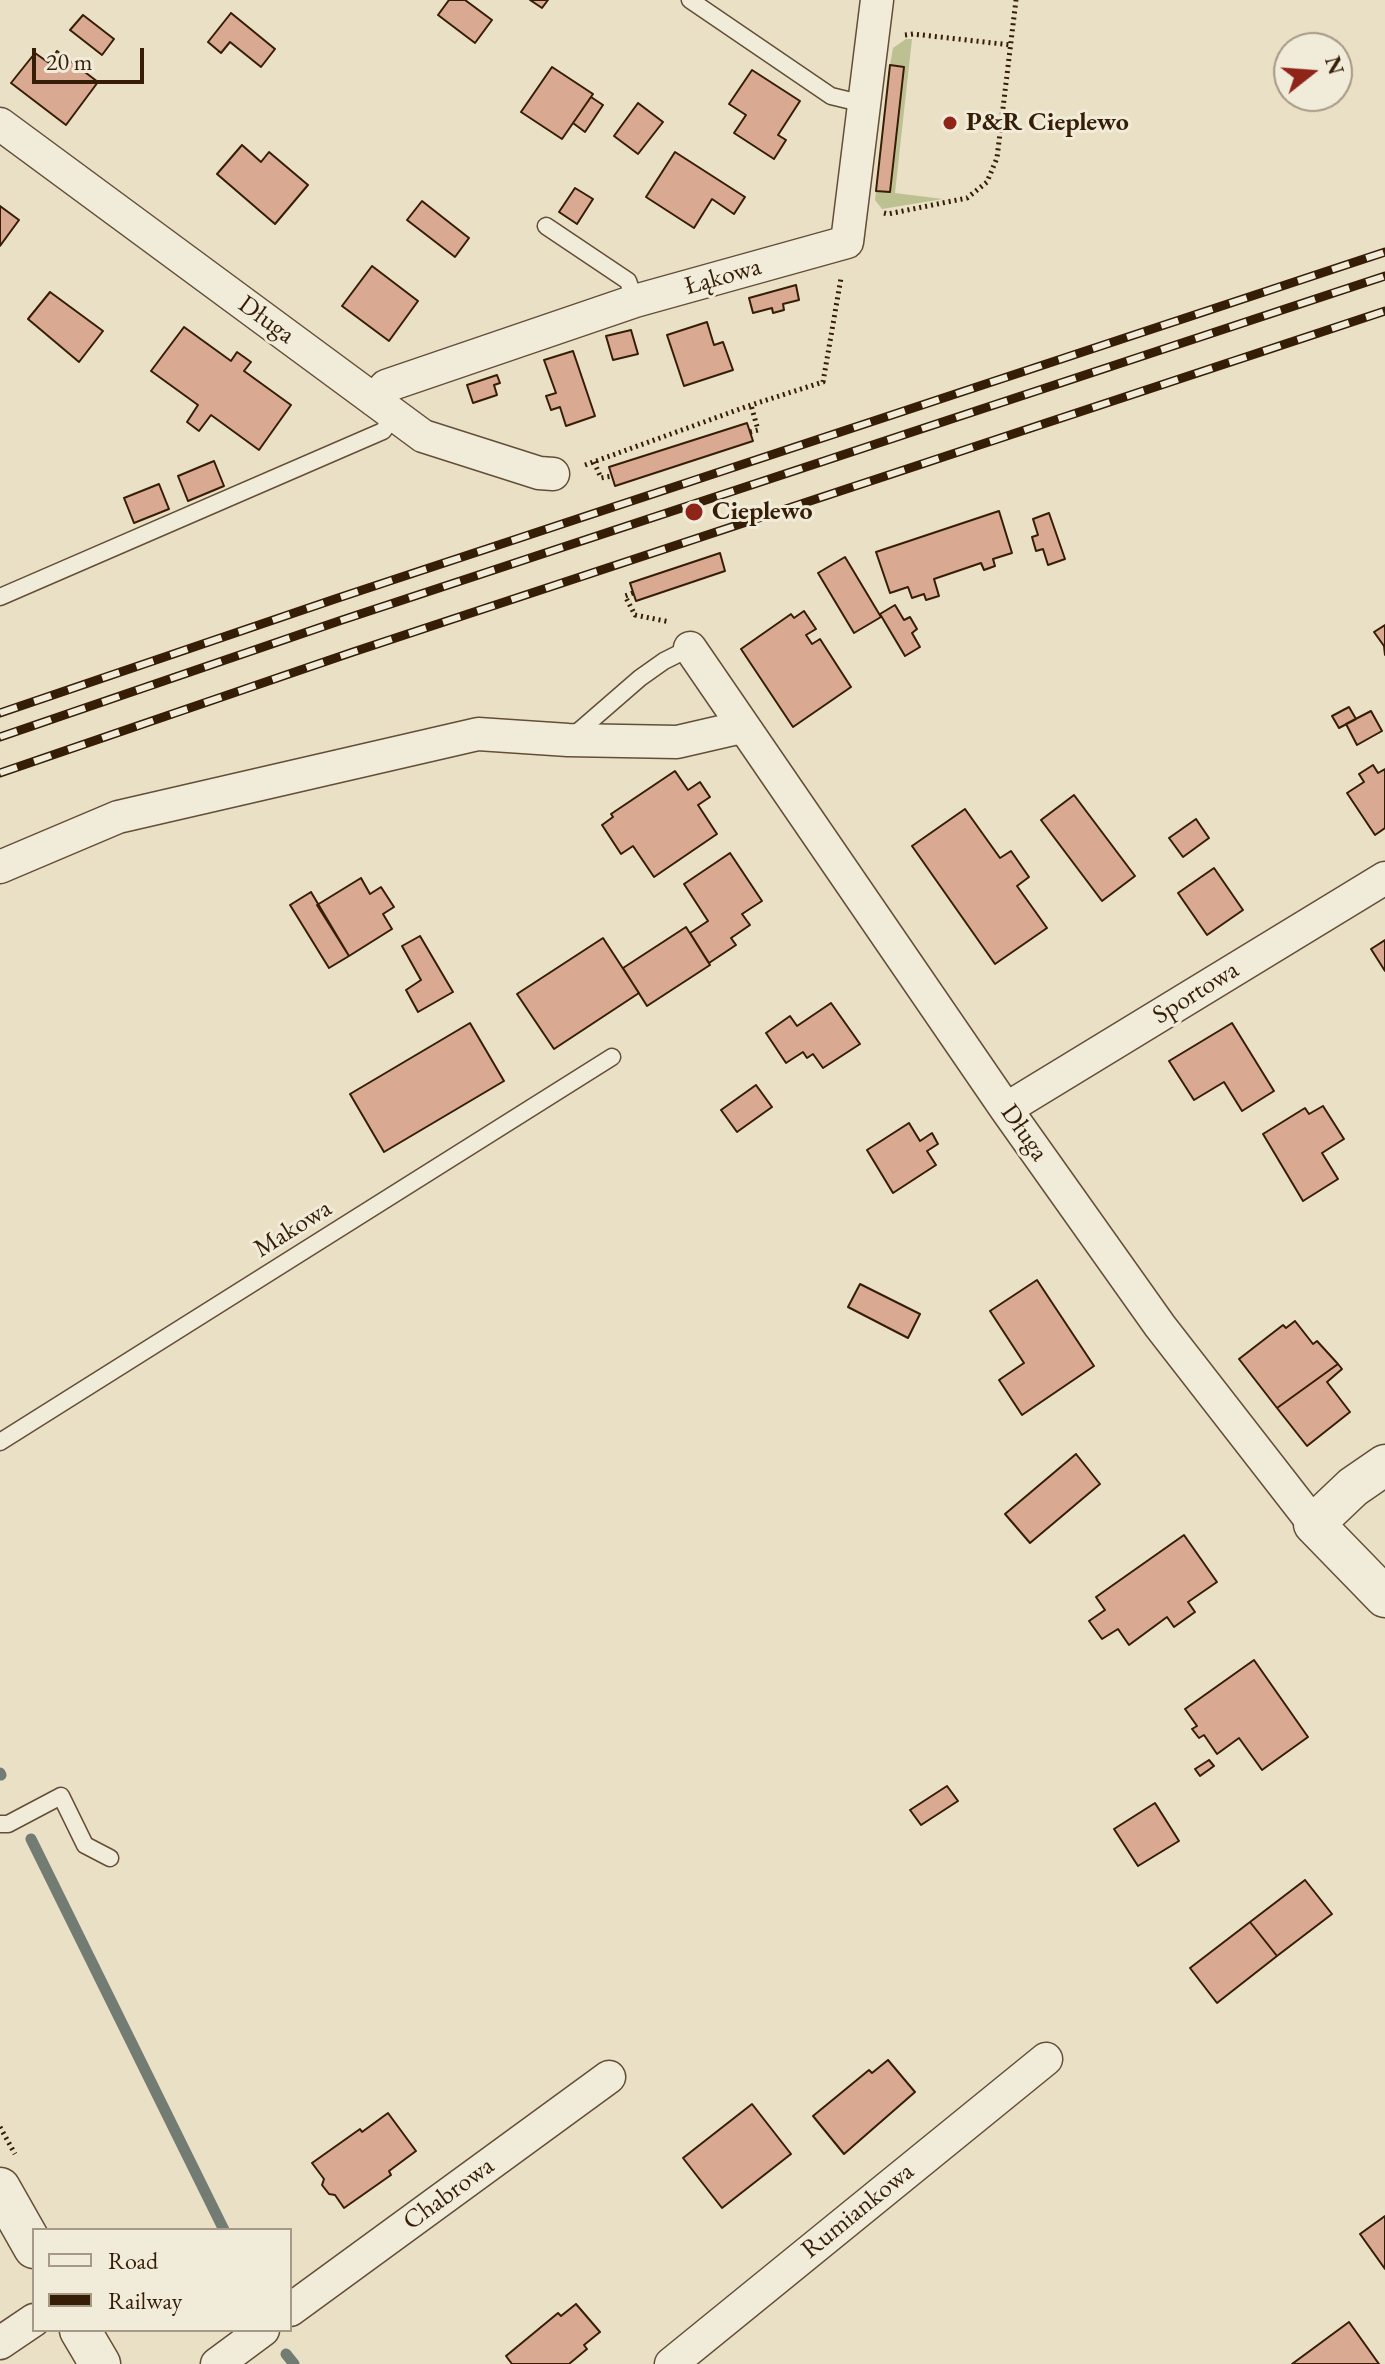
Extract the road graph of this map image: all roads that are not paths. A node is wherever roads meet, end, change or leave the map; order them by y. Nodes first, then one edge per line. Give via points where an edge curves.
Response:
1 (690, 0) edge
2 (877, 0) edge
3 (864, 104) junction
4 (0, 124) edge
5 (546, 226) dead end
6 (635, 301) junction
7 (384, 408) junction
8 (553, 474) road end
9 (0, 597) edge
10 (690, 648) joint
11 (742, 727) junction
12 (568, 740) junction
13 (0, 867) edge
14 (1385, 878) edge
15 (612, 1057) dead end
16 (1006, 1109) junction
17 (0, 1442) edge
18 (1385, 1465) edge
19 (1314, 1524) junction
20 (1385, 1597) edge
21 (0, 1824) edge
22 (110, 1858) dead end
23 (1046, 2059) dead end
24 (609, 2077) dead end
25 (0, 2188) edge
26 (32, 2244) edge
27 (292, 2309) edge
28 (32, 2321) edge
29 (81, 2332) edge
30 (260, 2332) edge
31 (0, 2343) edge
32 (100, 2364) edge
33 (217, 2364) edge
34 (671, 2364) edge

1 - 3 lane via 831,96
2 - 3 street
3 - 6 street, Łąkowa via 847,242
4 - 7 street, Długa
5 - 6 lane via 628,281
6 - 7 street, Łąkowa via 386,386
7 - 8 street, Długa via 423,436
7 - 9 lane via 383,431
10 - 11 street, Długa
10 - 12 lane via 640,678
11 - 12 street via 677,742
11 - 16 street, Długa
12 - 13 street via 478,734 118,817
14 - 16 street, Sportowa
15 - 17 lane, Makowa
16 - 19 street, Długa via 1160,1326
18 - 19 street
19 - 20 street, Długa
21 - 22 lane via 61,1796 85,1845
23 - 34 street, Rumiankowa
24 - 27 street, Chabrowa
25 - 26 street
28 - 31 street
29 - 32 street
30 - 33 street

